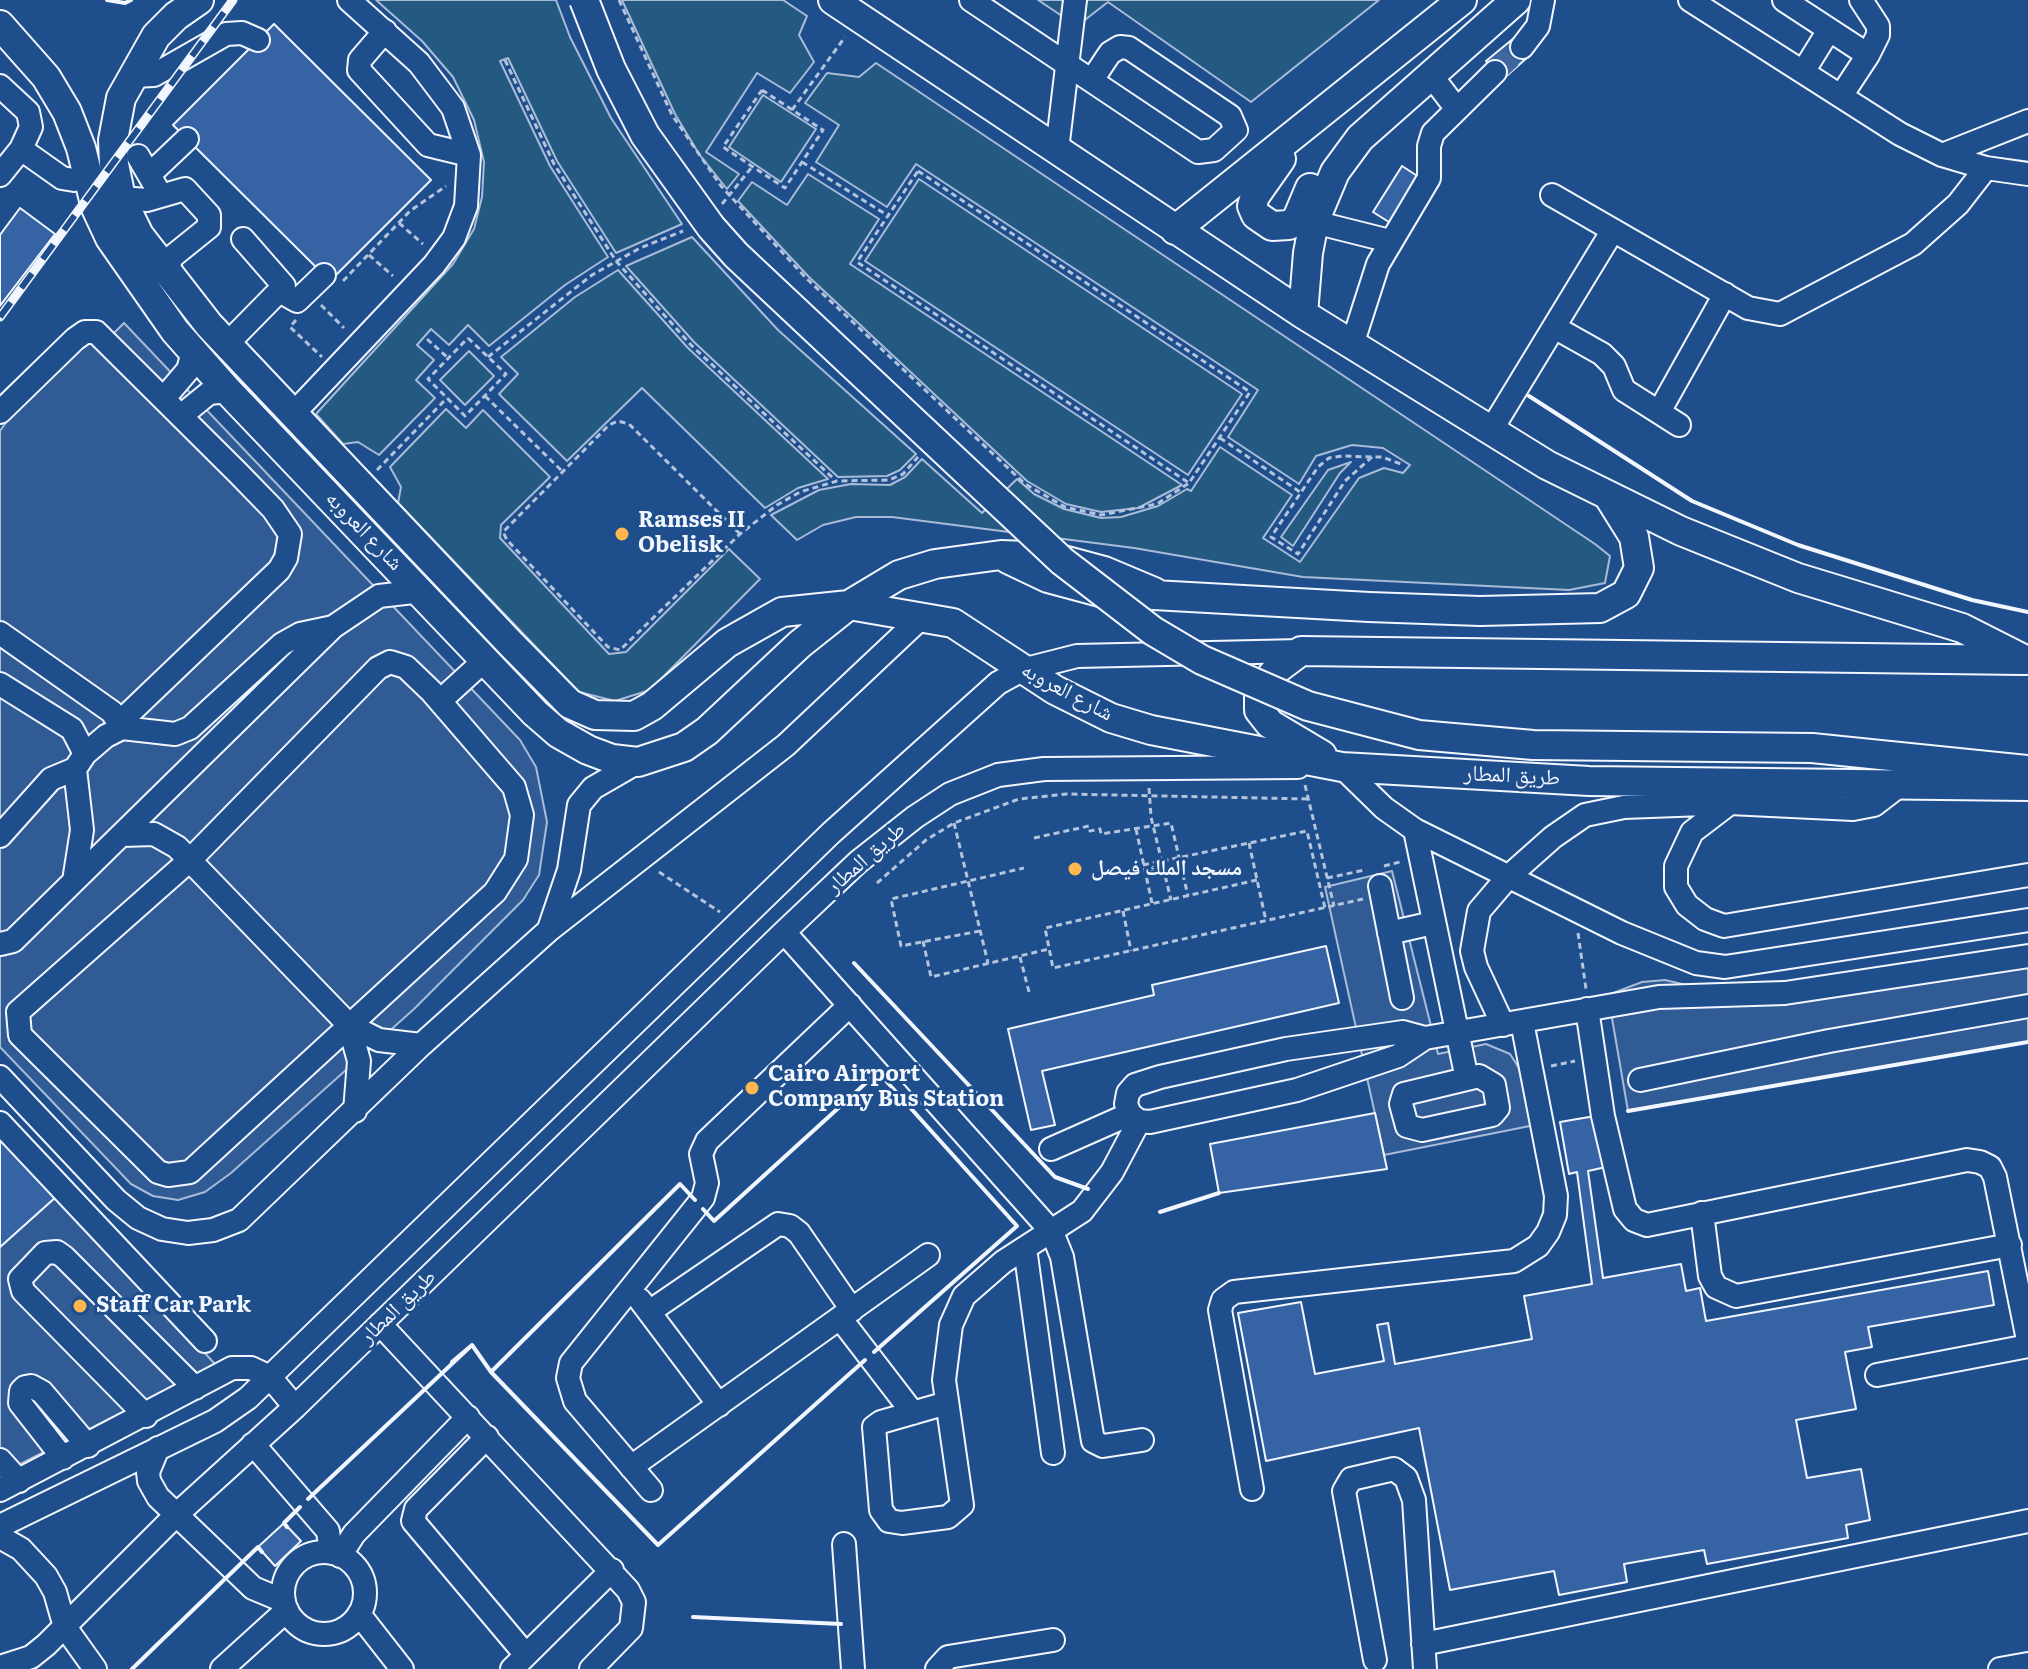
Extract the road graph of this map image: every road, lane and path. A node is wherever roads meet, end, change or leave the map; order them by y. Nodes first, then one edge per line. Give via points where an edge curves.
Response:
1 (199, 0) edge
2 (349, 0) edge
3 (584, 0) edge
4 (619, 0) edge
5 (833, 0) edge
6 (971, 0) edge
7 (1075, 0) edge
8 (1462, 0) edge
9 (1516, 0) edge
10 (1543, 0) edge
11 (1690, 0) edge
12 (1784, 0) edge
13 (1861, 0) edge
14 (859, 17) junction
15 (0, 25) edge
16 (1829, 30) junction
17 (385, 31) junction
18 (258, 40) dead end
19 (1522, 47) tunnel mouth
20 (1868, 55) junction
21 (505, 60) dead end
22 (1067, 63) junction
23 (1495, 72) tunnel mouth
24 (1803, 72) junction
25 (1430, 74) junction
26 (131, 76) junction
27 (1092, 80) junction
28 (0, 86) edge
29 (1841, 96) junction
30 (1456, 108) junction
31 (792, 110) junction
32 (2028, 121) edge
33 (458, 122) junction
34 (1302, 129) junction
35 (1360, 138) junction
36 (187, 139) dead end
37 (441, 145) junction
38 (21, 149) junction
39 (1057, 150) junction
40 (1942, 155) junction
41 (802, 162) junction
42 (469, 164) junction
43 (752, 167) junction
44 (1986, 168) junction
45 (2028, 174) edge
46 (0, 175) edge
47 (88, 175) junction
48 (161, 195) junction
49 (1552, 195) dead end
50 (730, 196) junction
51 (121, 198) junction
52 (721, 205) dead end
53 (888, 216) junction
54 (1314, 222) junction
55 (399, 223) junction
56 (689, 229) dead end
57 (1175, 230) junction
58 (1613, 230) junction
59 (243, 239) dead end
60 (1390, 241) junction
61 (427, 248) dead end
62 (369, 255) junction
63 (616, 261) junction
64 (165, 270) junction
65 (398, 280) dead end
66 (331, 285) junction
67 (281, 292) junction
68 (1725, 294) junction
69 (315, 300) dead end
70 (321, 305) junction
71 (1303, 314) junction
72 (298, 318) dead end
73 (1554, 327) junction
74 (350, 333) dead end
75 (427, 339) dead end
76 (227, 344) junction
77 (1352, 345) junction
78 (193, 352) junction
79 (488, 357) junction
80 (448, 358) junction
81 (326, 360) dead end
82 (228, 391) junction
83 (485, 396) junction
84 (165, 397) junction
85 (447, 398) junction
86 (0, 412) edge
87 (1659, 412) junction
88 (293, 414) junction
89 (182, 415) junction
90 (1679, 425) dead end
91 (1490, 432) junction
92 (1220, 438) junction
93 (921, 455) dead end
94 (1372, 457) junction
95 (1401, 464) dead end
96 (562, 471) junction
97 (837, 481) junction
98 (1189, 483) junction
99 (361, 486) junction
100 (1301, 492) junction
101 (1609, 497) junction
102 (740, 534) junction
103 (422, 591) junction
104 (849, 605) junction
105 (923, 616) junction
106 (333, 627) junction
107 (0, 633) edge
108 (1301, 651) junction
109 (486, 659) junction
110 (2027, 660) edge
111 (1022, 670) junction
112 (0, 684) edge
113 (440, 701) junction
114 (121, 725) junction
115 (80, 761) junction
116 (638, 762) junction
117 (1301, 767) junction
118 (1342, 767) junction
119 (1148, 768) junction
120 (2028, 770) edge
121 (1904, 782) junction
122 (2028, 786) edge
123 (1149, 795) junction
124 (1308, 799) junction
125 (1730, 803) junction
126 (954, 823) junction
127 (1153, 826) junction
128 (1136, 829) junction
129 (1415, 830) junction
130 (122, 835) junction
131 (0, 836) edge
132 (1034, 838) dead end
133 (1249, 843) junction
134 (814, 850) junction
135 (1179, 857) junction
136 (191, 859) junction
137 (639, 859) junction
138 (1162, 861) junction
139 (1143, 865) junction
140 (1024, 868) dead end
141 (2028, 875) edge
142 (1508, 877) junction
143 (841, 878) junction
144 (1257, 880) junction
145 (74, 881) junction
146 (968, 881) junction
147 (877, 883) dead end
148 (1381, 890) joint
149 (1188, 896) junction
150 (1171, 900) junction
151 (1152, 904) junction
152 (1334, 906) junction
153 (1325, 908) junction
154 (1123, 911) junction
155 (1583, 914) junction
156 (2028, 920) edge
157 (1266, 921) junction
158 (1433, 923) junction
159 (738, 926) junction
160 (549, 930) junction
161 (980, 931) junction
162 (784, 932) junction
163 (1389, 933) junction
164 (923, 941) junction
165 (4, 946) edge
166 (1049, 949) junction
167 (1131, 951) junction
168 (761, 954) junction
169 (1020, 956) junction
170 (2028, 956) edge
171 (988, 964) junction
172 (1029, 992) dead end
173 (1402, 998) dead end
174 (850, 1005) junction
175 (2028, 1006) edge
176 (1587, 1009) junction
177 (1512, 1024) junction
178 (349, 1025) junction
179 (1457, 1034) junction
180 (1425, 1038) junction
181 (1329, 1042) junction
182 (421, 1045) junction
183 (1595, 1058) junction
184 (1532, 1070) junction
185 (0, 1077) edge
186 (1336, 1078) junction
187 (1467, 1079) dead end
188 (1640, 1080) dead end
189 (355, 1111) junction
190 (1134, 1118) junction
191 (0, 1123) edge
192 (1051, 1149) dead end
193 (101, 1184) junction
194 (77, 1205) junction
195 (1702, 1213) junction
196 (1052, 1232) junction
197 (2010, 1245) junction
198 (1025, 1248) junction
199 (928, 1255) dead end
200 (630, 1287) junction
201 (649, 1312) junction
202 (846, 1314) junction
203 (380, 1324) junction
204 (205, 1341) dead end
205 (2028, 1343) edge
206 (1877, 1375) dead end
207 (270, 1377) junction
208 (195, 1388) junction
209 (947, 1403) junction
210 (719, 1405) junction
211 (295, 1407) junction
212 (913, 1413) junction
213 (146, 1416) junction
214 (468, 1417) junction
215 (487, 1437) junction
216 (1142, 1440) dead end
217 (253, 1444) junction
218 (88, 1446) junction
219 (158, 1448) junction
220 (1053, 1453) dead end
221 (63, 1458) junction
222 (0, 1460) edge
223 (631, 1467) junction
224 (10, 1486) edge
225 (1252, 1489) dead end
226 (651, 1490) dead end
227 (176, 1515) junction
228 (2028, 1521) edge
229 (0, 1526) edge
230 (0, 1537) edge
231 (844, 1544) dead end
232 (336, 1554) junction
233 (612, 1570) junction
234 (285, 1606) junction
235 (359, 1614) junction
236 (65, 1627) junction
237 (1053, 1640) dead end
238 (1423, 1644) junction
239 (1375, 1660) dead end
240 (519, 1662) edge
241 (27, 1663) edge
242 (2028, 1664) edge
243 (0, 1667) edge
244 (95, 1669) edge
245 (222, 1669) edge
246 (402, 1669) edge
247 (591, 1669) edge
248 (853, 1669) edge
249 (937, 1669) edge
250 (1425, 1669) edge
251 (2000, 1669) edge

1 - 26 main road, شارع العروبه via 156,36
2 - 17 street
3 - 120 main road, bridge via 645,135 687,198 736,255 1062,561 1153,631 1202,660 1268,691 1363,723 1419,735 1533,745 1812,748
4 - 50 path via 672,115
5 - 14 main road
6 - 22 street
7 - 22 street
8 - 34 main road
9 - 25 main road
10 - 19 street via 1536,32
11 - 24 street
12 - 16 street
13 - 20 street via 1878,26
14 - 31 path
14 - 39 main road
15 - 47 main road, شارع العروبه via 46,77 67,112
16 - 20 street
16 - 24 street
17 - 33 street via 435,81
17 - 37 street via 360,60 359,70 425,142
18 - 26 street via 226,34 154,75
20 - 29 street
21 - 63 path via 554,164
22 - 27 street
22 - 39 street
23 - 30 street
24 - 29 street
25 - 30 street
25 - 35 main road
26 - 51 main road, شارع العروبه via 113,140
27 - 27 street via 1198,152 1214,150 1236,130 1230,116 1129,48 1110,53
28 - 38 street via 30,120
29 - 40 street
30 - 60 street via 1433,133 1429,178
31 - 41 path via 823,130
31 - 43 path via 762,90 723,147
32 - 40 street
33 - 37 street
33 - 42 street
34 - 35 main road via 1255,196 1256,215 1272,226 1297,219 1322,166
34 - 57 main road
35 - 54 main road via 1335,172
36 - 48 street via 144,166
37 - 42 street
38 - 46 street
38 - 47 street via 62,178
39 - 57 main road
40 - 44 street
41 - 43 path via 785,188
41 - 53 path
42 - 55 path
42 - 88 street via 466,206 434,265
43 - 50 path
44 - 45 street
44 - 68 street via 1958,204 1913,244 1788,312 1755,312
47 - 78 main road, شارع العروبه via 110,238
48 - 51 street
48 - 64 street via 189,191 210,223
49 - 58 street
50 - 52 path
50 - 98 path via 806,278 1036,492 1082,512 1120,514 1157,504
51 - 64 main road, شارع العروبه
53 - 92 path via 918,171 1250,392
53 - 98 path via 857,262
54 - 60 street
54 - 71 main road
55 - 61 path
55 - 62 path
56 - 63 path
57 - 71 main road
58 - 68 street
58 - 73 street
59 - 67 street via 281,279
60 - 77 street via 1371,281
62 - 65 path
62 - 66 path
63 - 79 path via 570,290
63 - 97 path via 691,345
64 - 76 main road, شارع العروبه
66 - 67 street via 297,301
66 - 70 path
67 - 76 street
68 - 87 street
69 - 70 path
70 - 74 path
71 - 77 main road
72 - 81 path via 290,327
73 - 87 street via 1609,360 1624,390
73 - 91 street
75 - 80 path
76 - 88 main road, شارع العروبه
77 - 91 main road
78 - 82 main road, شارع العروبه
78 - 84 street via 188,370
79 - 80 path via 468,338
79 - 83 path via 506,374
80 - 85 path via 428,379
82 - 89 street via 209,393
82 - 103 main road, شارع العروبه
83 - 85 path via 465,416
83 - 96 path
84 - 86 street via 98,333 85,332
84 - 89 street
85 - 99 path
87 - 90 street
88 - 99 main road, شارع العروبه
89 - 114 street via 273,509 290,534 289,546 279,570
91 - 101 main road
92 - 98 path
92 - 100 path
93 - 97 path via 889,480
94 - 95 path
94 - 100 path via 1329,458
94 - 100 path via 1345,481 1298,554 1271,537
96 - 102 path via 609,425 624,421
96 - 102 path via 507,524 504,536 615,651 623,649
97 - 102 path via 800,492
99 - 104 main road, شارع العروبه via 570,704 595,715 634,716 727,643 782,612
101 - 104 main road via 1634,537 1639,568 1626,594 1600,608 1385,607 1154,592 1078,563 1026,554 959,558 899,575
101 - 110 main road via 1798,578 1962,628
103 - 106 street via 379,596
103 - 109 main road, شارع العروبه
104 - 105 main road, شارع العروبه
104 - 116 main road via 707,731 684,747
105 - 111 main road, شارع العروبه via 964,629
105 - 137 street via 786,745
106 - 114 street via 282,644 190,728 175,734
106 - 130 street
107 - 114 street via 112,712
108 - 110 main road, طريق المطار
108 - 111 street, طريق المطار via 1108,653
108 - 118 main road via 1264,685 1259,710 1270,724
109 - 113 street
109 - 116 main road, شارع العروبه via 558,733 612,759
111 - 118 main road, شارع العروبه via 1080,704 1151,730
111 - 134 street, طريق المطار via 973,702
112 - 115 street via 72,729
113 - 136 street via 406,667 383,664
113 - 178 street via 514,787 522,815 516,859 495,892
114 - 115 street
115 - 131 street via 51,779
115 - 145 street via 82,830
116 - 160 street via 593,788 579,805 569,870
117 - 118 street, طريق المطار
117 - 119 street, طريق المطار
117 - 124 path
118 - 121 main road, طريق المطار via 1589,781
118 - 129 street
119 - 123 path
119 - 143 street, طريق المطار via 998,775 950,794
121 - 122 main road, طريق المطار
121 - 125 street via 1874,805 1853,809
123 - 124 path
123 - 126 path via 1043,795 996,805
123 - 127 path
124 - 152 path
125 - 141 street via 1692,832 1676,866 1676,887 1687,905 1724,926
125 - 142 street via 1624,807 1585,815
126 - 146 path
126 - 147 path
127 - 128 path
127 - 135 path via 1171,823
127 - 138 path
128 - 132 path via 1101,834 1089,826
128 - 139 path
129 - 142 street
129 - 158 street
130 - 136 street via 154,834
130 - 145 street
133 - 135 path
133 - 144 path
133 - 153 path via 1307,831
134 - 143 street
134 - 159 street, طريق المطار
135 - 138 path
135 - 149 path
136 - 178 street
136 - 178 street via 23,1005 16,1018 20,1035 141,1158 158,1172 180,1175 190,1172
137 - 159 path
137 - 160 street
138 - 139 path
138 - 150 path
139 - 151 path
140 - 146 path
142 - 155 street
142 - 177 street via 1479,911 1472,951 1480,983
143 - 162 street, طريق المطار
144 - 149 path
144 - 157 path
145 - 165 street
146 - 161 path
146 - 164 path via 891,899 901,946
148 - 152 path
148 - 163 street
149 - 150 path
150 - 151 path
151 - 154 path
152 - 153 path
153 - 157 path
154 - 166 path via 1045,928
154 - 167 path
155 - 156 street via 1674,955 1725,967
155 - 176 path via 1578,932
157 - 167 path
158 - 163 street
158 - 179 street
159 - 168 street
159 - 207 street, طريق المطار
160 - 182 street
161 - 164 path
161 - 171 path
162 - 168 street, طريق المطار
162 - 174 street
163 - 173 street
164 - 171 path via 931,977
166 - 167 path via 1053,968
166 - 169 path
168 - 203 street, طريق المطار
169 - 171 path
169 - 172 path
170 - 176 street via 1785,993 1659,997
174 - 196 street
174 - 200 street via 707,1141 701,1154 707,1183 703,1198
175 - 188 street
176 - 177 street
176 - 183 street
177 - 179 street
177 - 184 street
178 - 182 street via 379,1040
178 - 189 street via 359,1061
179 - 180 street
179 - 187 street
180 - 181 street via 1403,1032
180 - 186 street via 1410,1051
181 - 186 street
181 - 190 street via 1135,1085 1126,1104
182 - 189 street
183 - 184 path
183 - 195 street via 1603,1116 1629,1216 1647,1225
184 - 225 street via 1556,1196 1548,1232 1526,1257 1234,1292 1223,1300 1220,1310
185 - 193 street
186 - 190 street via 1163,1120
189 - 193 street via 257,1206 213,1230 162,1229 138,1218
190 - 192 street
190 - 196 street via 1121,1158 1093,1200
191 - 194 street
193 - 194 street
194 - 204 street
195 - 197 street via 1967,1160 1990,1167
195 - 197 street via 1710,1276 1716,1287 1736,1296
196 - 198 street
196 - 216 street via 1062,1257 1093,1441 1103,1446
197 - 205 street
198 - 209 street via 974,1285 956,1310 945,1350
198 - 220 street
199 - 202 street
200 - 201 street
200 - 223 street via 577,1352 568,1378 575,1401
201 - 202 street via 778,1224 799,1233
201 - 210 street
202 - 210 street
202 - 212 street
203 - 211 street, طريق المطار
203 - 214 street
205 - 206 street
207 - 208 street via 251,1368 232,1368
207 - 211 street
207 - 219 street, طريق المطار via 226,1415
208 - 213 street
208 - 213 street via 64,1257 45,1253 20,1279 23,1291
209 - 212 street
209 - 212 street via 962,1505 948,1517 895,1523 881,1510 873,1431 881,1422
210 - 223 street
211 - 217 street, طريق المطار
213 - 218 street
214 - 215 street
214 - 232 street
215 - 233 street
215 - 240 street via 416,1509 413,1521
217 - 227 street, طريق المطار
217 - 232 street via 328,1531
218 - 221 street
218 - 221 street via 42,1392 25,1387 20,1403
219 - 227 street via 149,1481
219 - 229 street, طريق المطار
221 - 224 street
222 - 224 street
223 - 226 street
227 - 234 street via 253,1588
227 - 236 street, طريق المطار
228 - 238 street
230 - 236 street via 21,1549 46,1576
231 - 248 street
232 - 234 street via 311,1554 295,1564 285,1581
232 - 235 street via 356,1568 364,1585
233 - 240 street
233 - 247 street via 634,1602 634,1615 623,1639
234 - 235 street via 308,1631 327,1634 346,1628
234 - 245 street
235 - 246 street
236 - 241 street, طريق المطار
236 - 244 street
237 - 249 street via 948,1657
238 - 239 street via 1417,1529 1406,1478 1394,1469 1351,1479 1344,1491
238 - 250 street
241 - 243 street, طريق المطار
242 - 251 street

